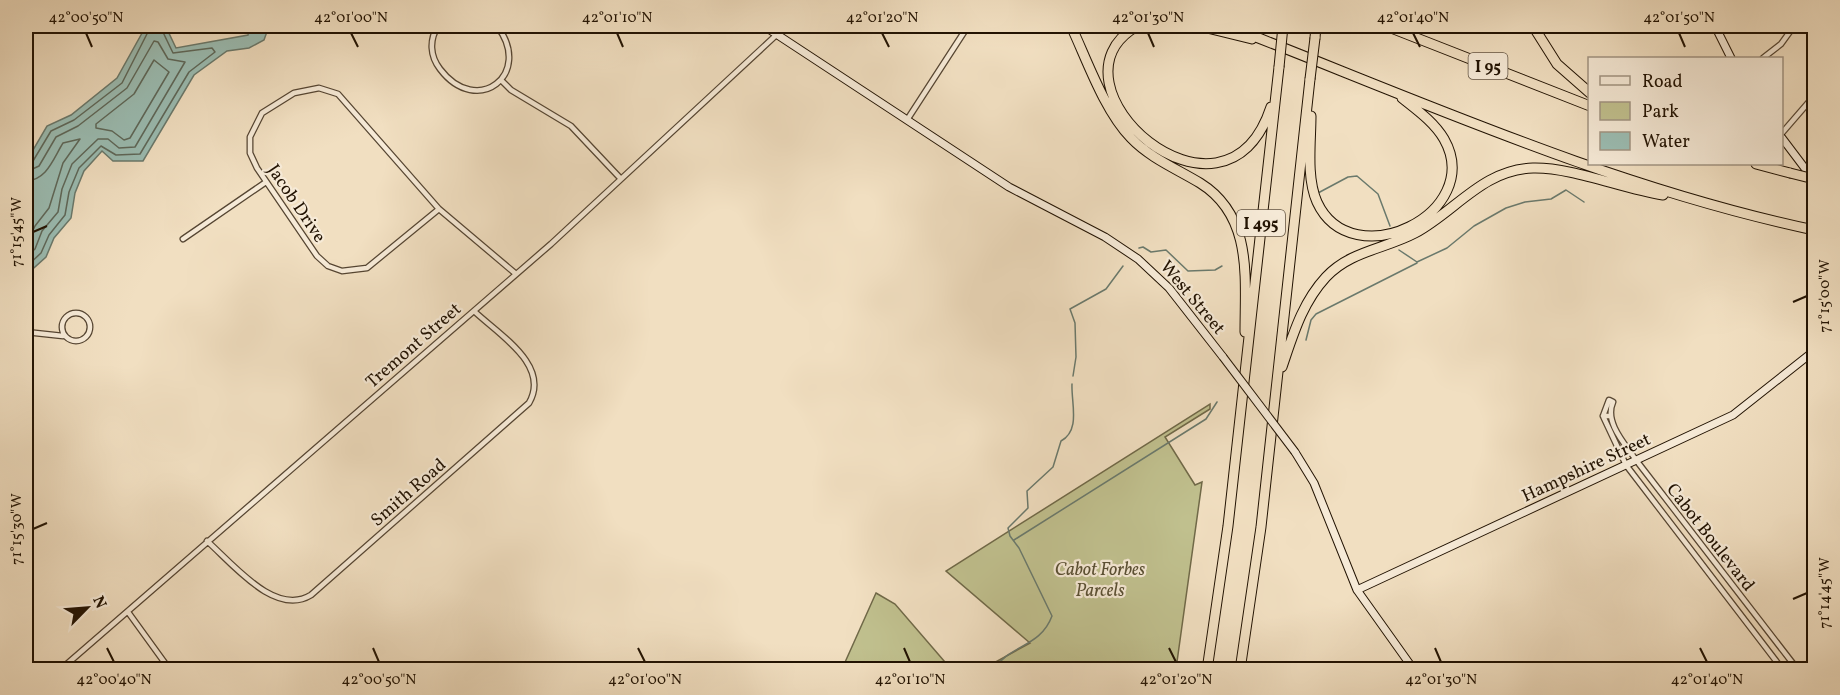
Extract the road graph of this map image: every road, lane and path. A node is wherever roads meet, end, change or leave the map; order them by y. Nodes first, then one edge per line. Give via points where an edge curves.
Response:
1 (438, 26) edge
2 (497, 26) edge
3 (764, 26) edge
4 (786, 26) edge
5 (968, 26) edge
6 (1071, 26) edge
7 (1137, 26) edge
8 (1199, 26) edge
9 (1228, 26) edge
10 (1283, 26) edge
11 (1316, 26) edge
12 (1386, 26) edge
13 (1420, 26) edge
14 (1449, 26) edge
15 (1533, 26) edge
16 (1715, 26) edge
17 (1794, 26) edge
18 (777, 34) junction
19 (1269, 42) junction
20 (1730, 57) edge
21 (1764, 57) edge
22 (1279, 67) junction
23 (1310, 79) junction
24 (501, 80) junction
25 (1393, 91) junction
26 (1588, 91) edge
27 (1815, 96) edge
28 (1588, 105) edge
29 (907, 120) junction
30 (1783, 132) edge
31 (1783, 139) edge
32 (1588, 165) edge
33 (1588, 165) edge
34 (1760, 165) edge
35 (621, 179) junction
36 (1815, 180) edge
37 (266, 182) junction
38 (1698, 201) junction
39 (439, 209) junction
40 (1815, 230) edge
41 (183, 239) dead end
42 (516, 274) junction
43 (474, 311) junction
44 (26, 332) edge
45 (63, 336) junction
46 (1815, 351) edge
47 (1244, 379) junction
48 (1276, 387) junction
49 (1603, 416) junction
50 (1610, 416) junction
51 (1636, 460) junction
52 (1626, 465) junction
53 (207, 541) junction
54 (1357, 590) junction
55 (128, 612) junction
56 (60, 669) edge
57 (170, 669) edge
58 (1207, 669) edge
59 (1240, 669) edge
60 (1414, 669) edge
61 (1783, 669) edge
62 (1798, 669) edge

1 - 24 street via 432,55 452,83 474,91 486,90
2 - 24 street via 510,53
3 - 18 street, West Street
4 - 18 street, Tremont Street
5 - 29 street
6 - 47 highway via 1125,131 1148,152 1213,193 1236,224 1245,259
7 - 22 highway via 1112,53 1109,73 1113,94 1135,132 1179,159 1217,162 1247,148 1268,115
8 - 19 highway
9 - 19 highway
10 - 22 highway, I 495, bridge
11 - 23 highway, I 495, bridge
12 - 28 highway, I 95
13 - 14 highway
15 - 26 highway via 1557,64
16 - 20 street
17 - 21 street via 1781,44
18 - 29 street, West Street
18 - 35 street, Tremont Street
19 - 25 highway
22 - 47 highway, I 495
23 - 25 highway via 1315,196 1336,225 1364,236 1393,233 1424,219 1442,200 1451,178 1451,158 1442,135
23 - 48 highway, I 495
24 - 35 street via 571,126
25 - 32 highway
27 - 30 street
29 - 54 street, West Street, bridge via 1008,187 1105,237 1138,259 1168,288 1295,452 1316,488
31 - 36 street
33 - 38 highway
34 - 36 highway, bridge
35 - 42 street, Tremont Street
37 - 39 street, Jacob Drive via 317,256 342,271 371,266
37 - 39 street, Jacob Drive via 250,153 255,122 266,110 294,93 324,88 346,101
37 - 41 street
38 - 40 highway
38 - 48 highway via 1641,192 1548,169 1522,169 1496,176 1418,231 1354,256 1328,275 1302,313
39 - 42 street, Jacob Drive
42 - 43 street, Tremont Street
43 - 53 street, Tremont Street
43 - 53 street, Smith Road via 530,364 535,381 532,398 311,595 295,602 273,598
44 - 45 street
45 - 45 street via 75,341 84,339 90,327 87,318 75,313 66,317
46 - 51 street, Hampshire Street via 1733,415
47 - 58 highway, I 495
48 - 59 highway, I 495
49 - 50 street
49 - 50 street, Cabot Boulevard via 1609,400 1613,402
49 - 52 street, Cabot Boulevard
50 - 51 street, Cabot Boulevard
51 - 52 street, Hampshire Street
51 - 62 street, Cabot Boulevard
52 - 54 street, Hampshire Street
52 - 61 street, Cabot Boulevard
53 - 55 street, Tremont Street
54 - 60 street, West Street
55 - 56 street, Tremont Street
55 - 57 street

